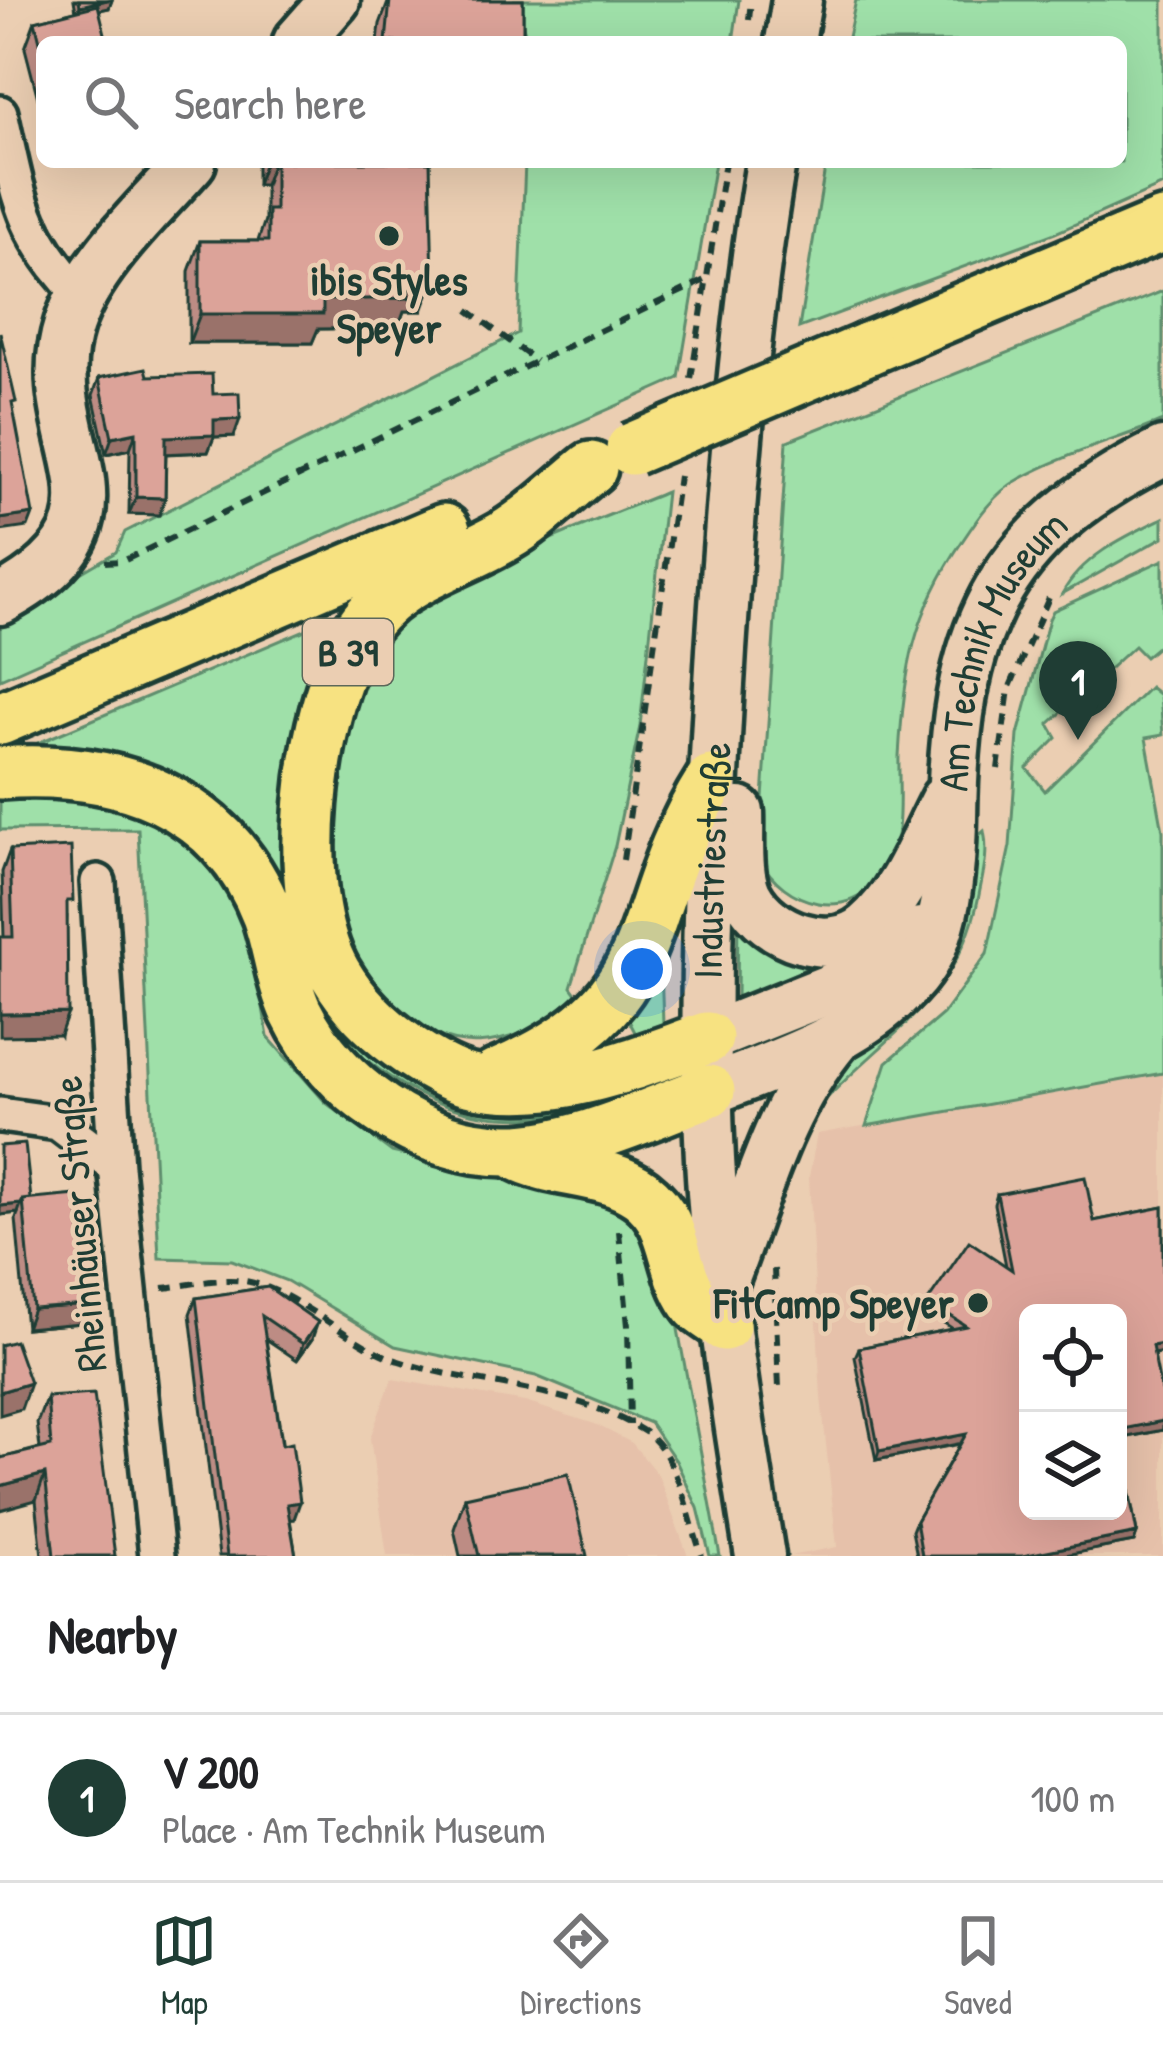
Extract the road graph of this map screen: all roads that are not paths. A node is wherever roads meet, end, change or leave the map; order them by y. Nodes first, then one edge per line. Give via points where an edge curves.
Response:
1 (335, 0) edge
2 (797, 0) edge
3 (303, 36) edge
4 (791, 36) edge
5 (0, 113) edge
6 (186, 168) edge
7 (770, 168) edge
8 (1163, 225) edge
9 (82, 296) junction
10 (1163, 452) edge
11 (611, 458) junction
12 (0, 600) edge
13 (718, 702) junction
14 (0, 719) edge
15 (0, 773) edge
16 (955, 779) junction
17 (710, 781) junction
18 (98, 882) dead end
19 (941, 911) junction
20 (706, 1038) junction
21 (836, 1039) junction
22 (481, 1082) junction
23 (709, 1091) junction
24 (0, 1115) edge
25 (511, 1151) junction
26 (116, 1167) junction
27 (723, 1306) junction
28 (157, 1556) edge
29 (760, 1556) edge

1 - 3 street
2 - 4 street
5 - 9 street via 38,248
6 - 9 street
7 - 13 street, Industriestraße via 737,406
8 - 11 main road, B 39, bridge
9 - 12 street via 63,371 81,511 73,541 54,567
10 - 16 street, Am Technik Museum via 1084,496 1030,541 1004,578 961,687
11 - 14 main road, B 39
11 - 22 main road, B 39 via 507,535 407,581 374,610 345,659 321,730 310,888 334,971 388,1035 430,1065
13 - 16 street via 737,771 748,896 766,919 800,937 844,941 865,929 894,896
13 - 17 street, Industriestraße
15 - 25 main road via 94,773 185,810 252,880 293,1006 319,1055 411,1125
16 - 19 street, Am Technik Museum
17 - 20 street, Industriestraße
17 - 22 main road via 675,843 641,955 620,994 562,1045
18 - 26 street, Rheinhäuser Straße
19 - 20 street via 907,948 867,974
19 - 21 street, Am Technik Museum via 916,974
20 - 22 main road, B 39 via 586,1080
20 - 23 street, Industriestraße
21 - 23 street, Am Technik Museum
21 - 27 street via 779,1125
23 - 25 main road via 638,1120
23 - 27 street, Industriestraße
24 - 26 street via 58,1123
25 - 27 main road via 644,1196 671,1229 695,1303
26 - 28 street, Rheinhäuser Straße
27 - 29 street, Industriestraße

